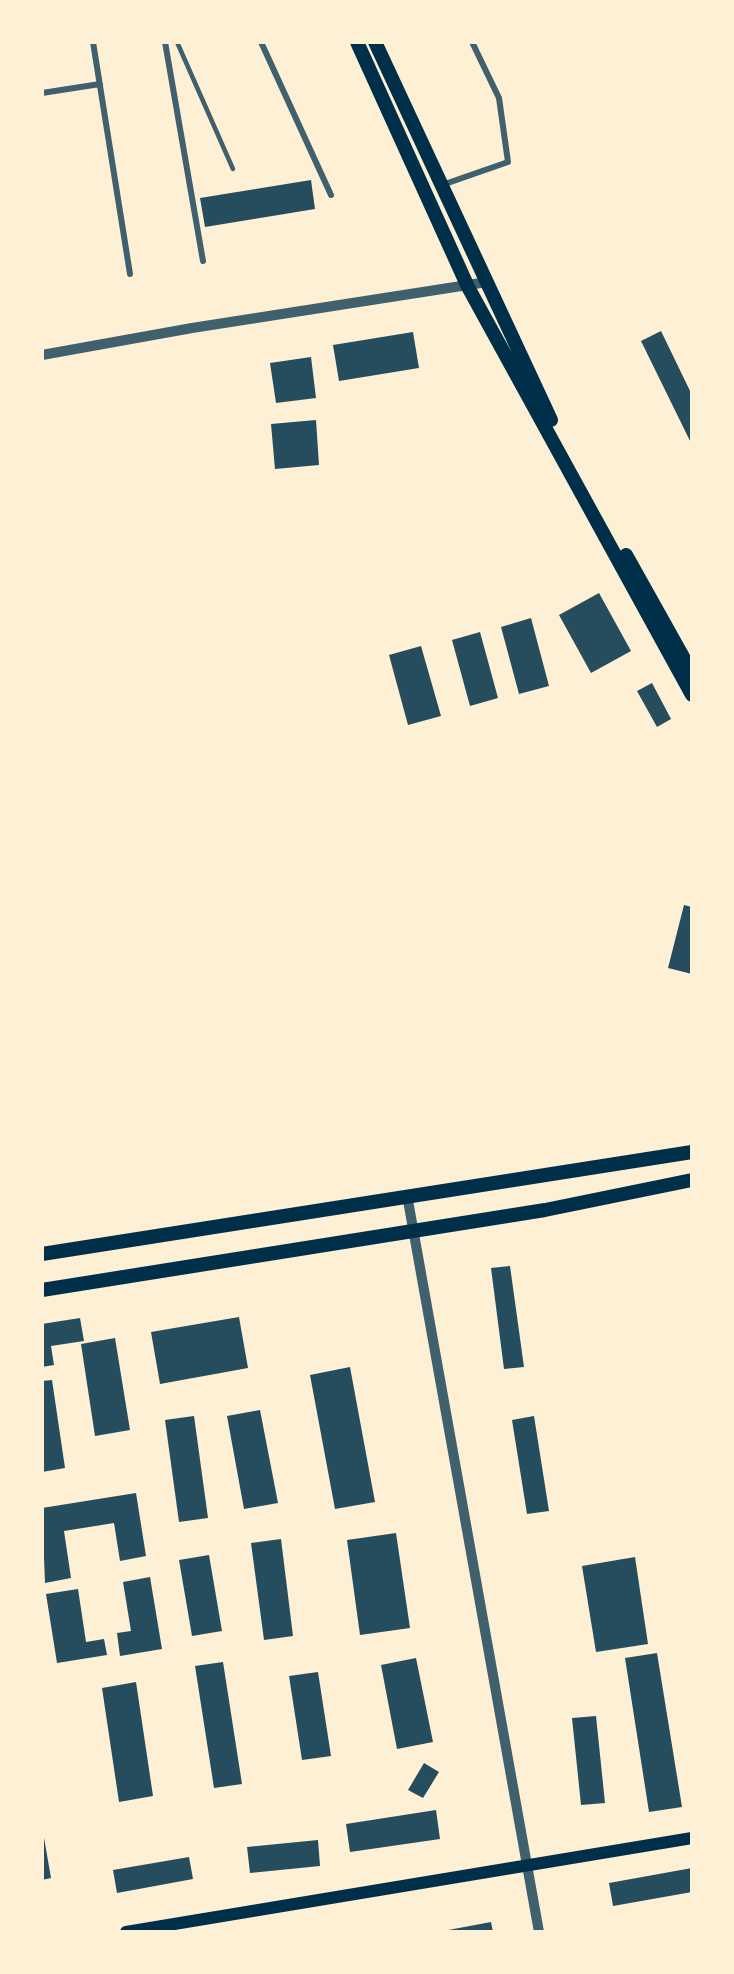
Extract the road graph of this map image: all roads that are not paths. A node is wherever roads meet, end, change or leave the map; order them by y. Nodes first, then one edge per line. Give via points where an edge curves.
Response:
1 (93, 42) edge
2 (165, 42) edge
3 (177, 42) edge
4 (261, 42) edge
5 (357, 42) edge
6 (375, 42) edge
7 (472, 42) edge
8 (100, 84) junction
9 (42, 93) edge
10 (233, 169) dead end
11 (440, 185) junction
12 (331, 195) dead end
13 (203, 261) dead end
14 (130, 274) dead end
15 (487, 282) junction
16 (468, 287) junction
17 (42, 355) edge
18 (692, 674) edge
19 (692, 695) edge
20 (692, 1152) edge
21 (692, 1180) edge
22 (407, 1195) junction
23 (414, 1231) junction
24 (42, 1254) edge
25 (42, 1290) edge
26 (692, 1838) edge
27 (526, 1866) junction
28 (126, 1932) edge
29 (539, 1932) edge

1 - 8 street
2 - 13 street
3 - 10 lane
4 - 12 street
5 - 16 main road
6 - 11 main road
7 - 11 street via 499,98 508,162
8 - 9 street
8 - 14 street
11 - 15 main road
15 - 16 street
15 - 18 main road via 553,426
16 - 17 street via 192,328
16 - 19 main road
20 - 22 main road
21 - 23 main road
22 - 23 street
22 - 24 main road
23 - 25 main road
23 - 27 street
26 - 27 main road
27 - 28 main road
27 - 29 street

